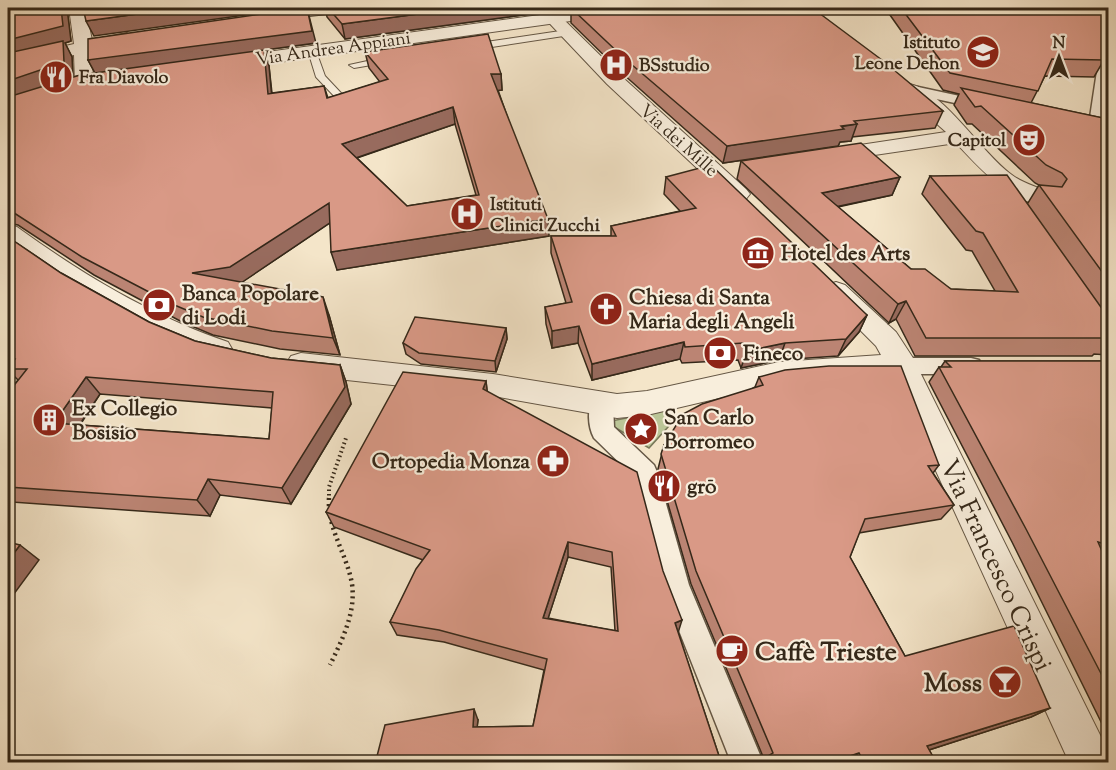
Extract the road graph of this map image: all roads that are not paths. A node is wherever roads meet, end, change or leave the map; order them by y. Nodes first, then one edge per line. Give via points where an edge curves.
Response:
1 (77, 8) edge
2 (335, 8) edge
3 (628, 8) edge
4 (249, 18) edge
5 (554, 19) edge
6 (144, 35) edge
7 (1108, 38) edge
8 (83, 45) junction
9 (459, 49) edge
10 (312, 51) junction
11 (400, 58) edge
12 (8, 64) edge
13 (354, 65) dead end
14 (198, 67) edge
15 (891, 75) edge
16 (106, 80) edge
17 (76, 85) joint
18 (909, 89) junction
19 (338, 95) edge
20 (1002, 109) edge
21 (1061, 122) edge
22 (961, 136) junction
23 (808, 159) edge
24 (739, 169) edge
25 (716, 173) junction
26 (1004, 180) junction
27 (1042, 198) edge
28 (1022, 211) edge
29 (757, 213) edge
30 (8, 232) edge
31 (824, 279) edge
32 (903, 366) junction
33 (990, 366) edge
34 (601, 405) junction
35 (747, 762) edge
36 (1091, 762) edge

1 - 8 street
2 - 4 street
3 - 5 street, Via Andrea Appiani
5 - 9 lane
5 - 10 street, Via Andrea Appiani
5 - 25 street, Via dei Mille
6 - 8 street
7 - 21 street via 1096,130
8 - 12 street
8 - 17 street
10 - 14 street, Via Andrea Appiani
10 - 19 lane via 321,77
11 - 13 lane
15 - 18 street
16 - 17 street
18 - 20 street
18 - 22 street
22 - 23 street
22 - 26 street
24 - 25 street
25 - 29 street, Via dei Mille
26 - 27 street
26 - 28 street
30 - 34 street via 133,312 206,346 259,358 493,385
31 - 32 street via 886,339
32 - 33 street
32 - 34 street via 810,369 724,383 647,403
32 - 36 street, Via Francesco Crispi
34 - 35 street via 602,431 645,472 675,585

